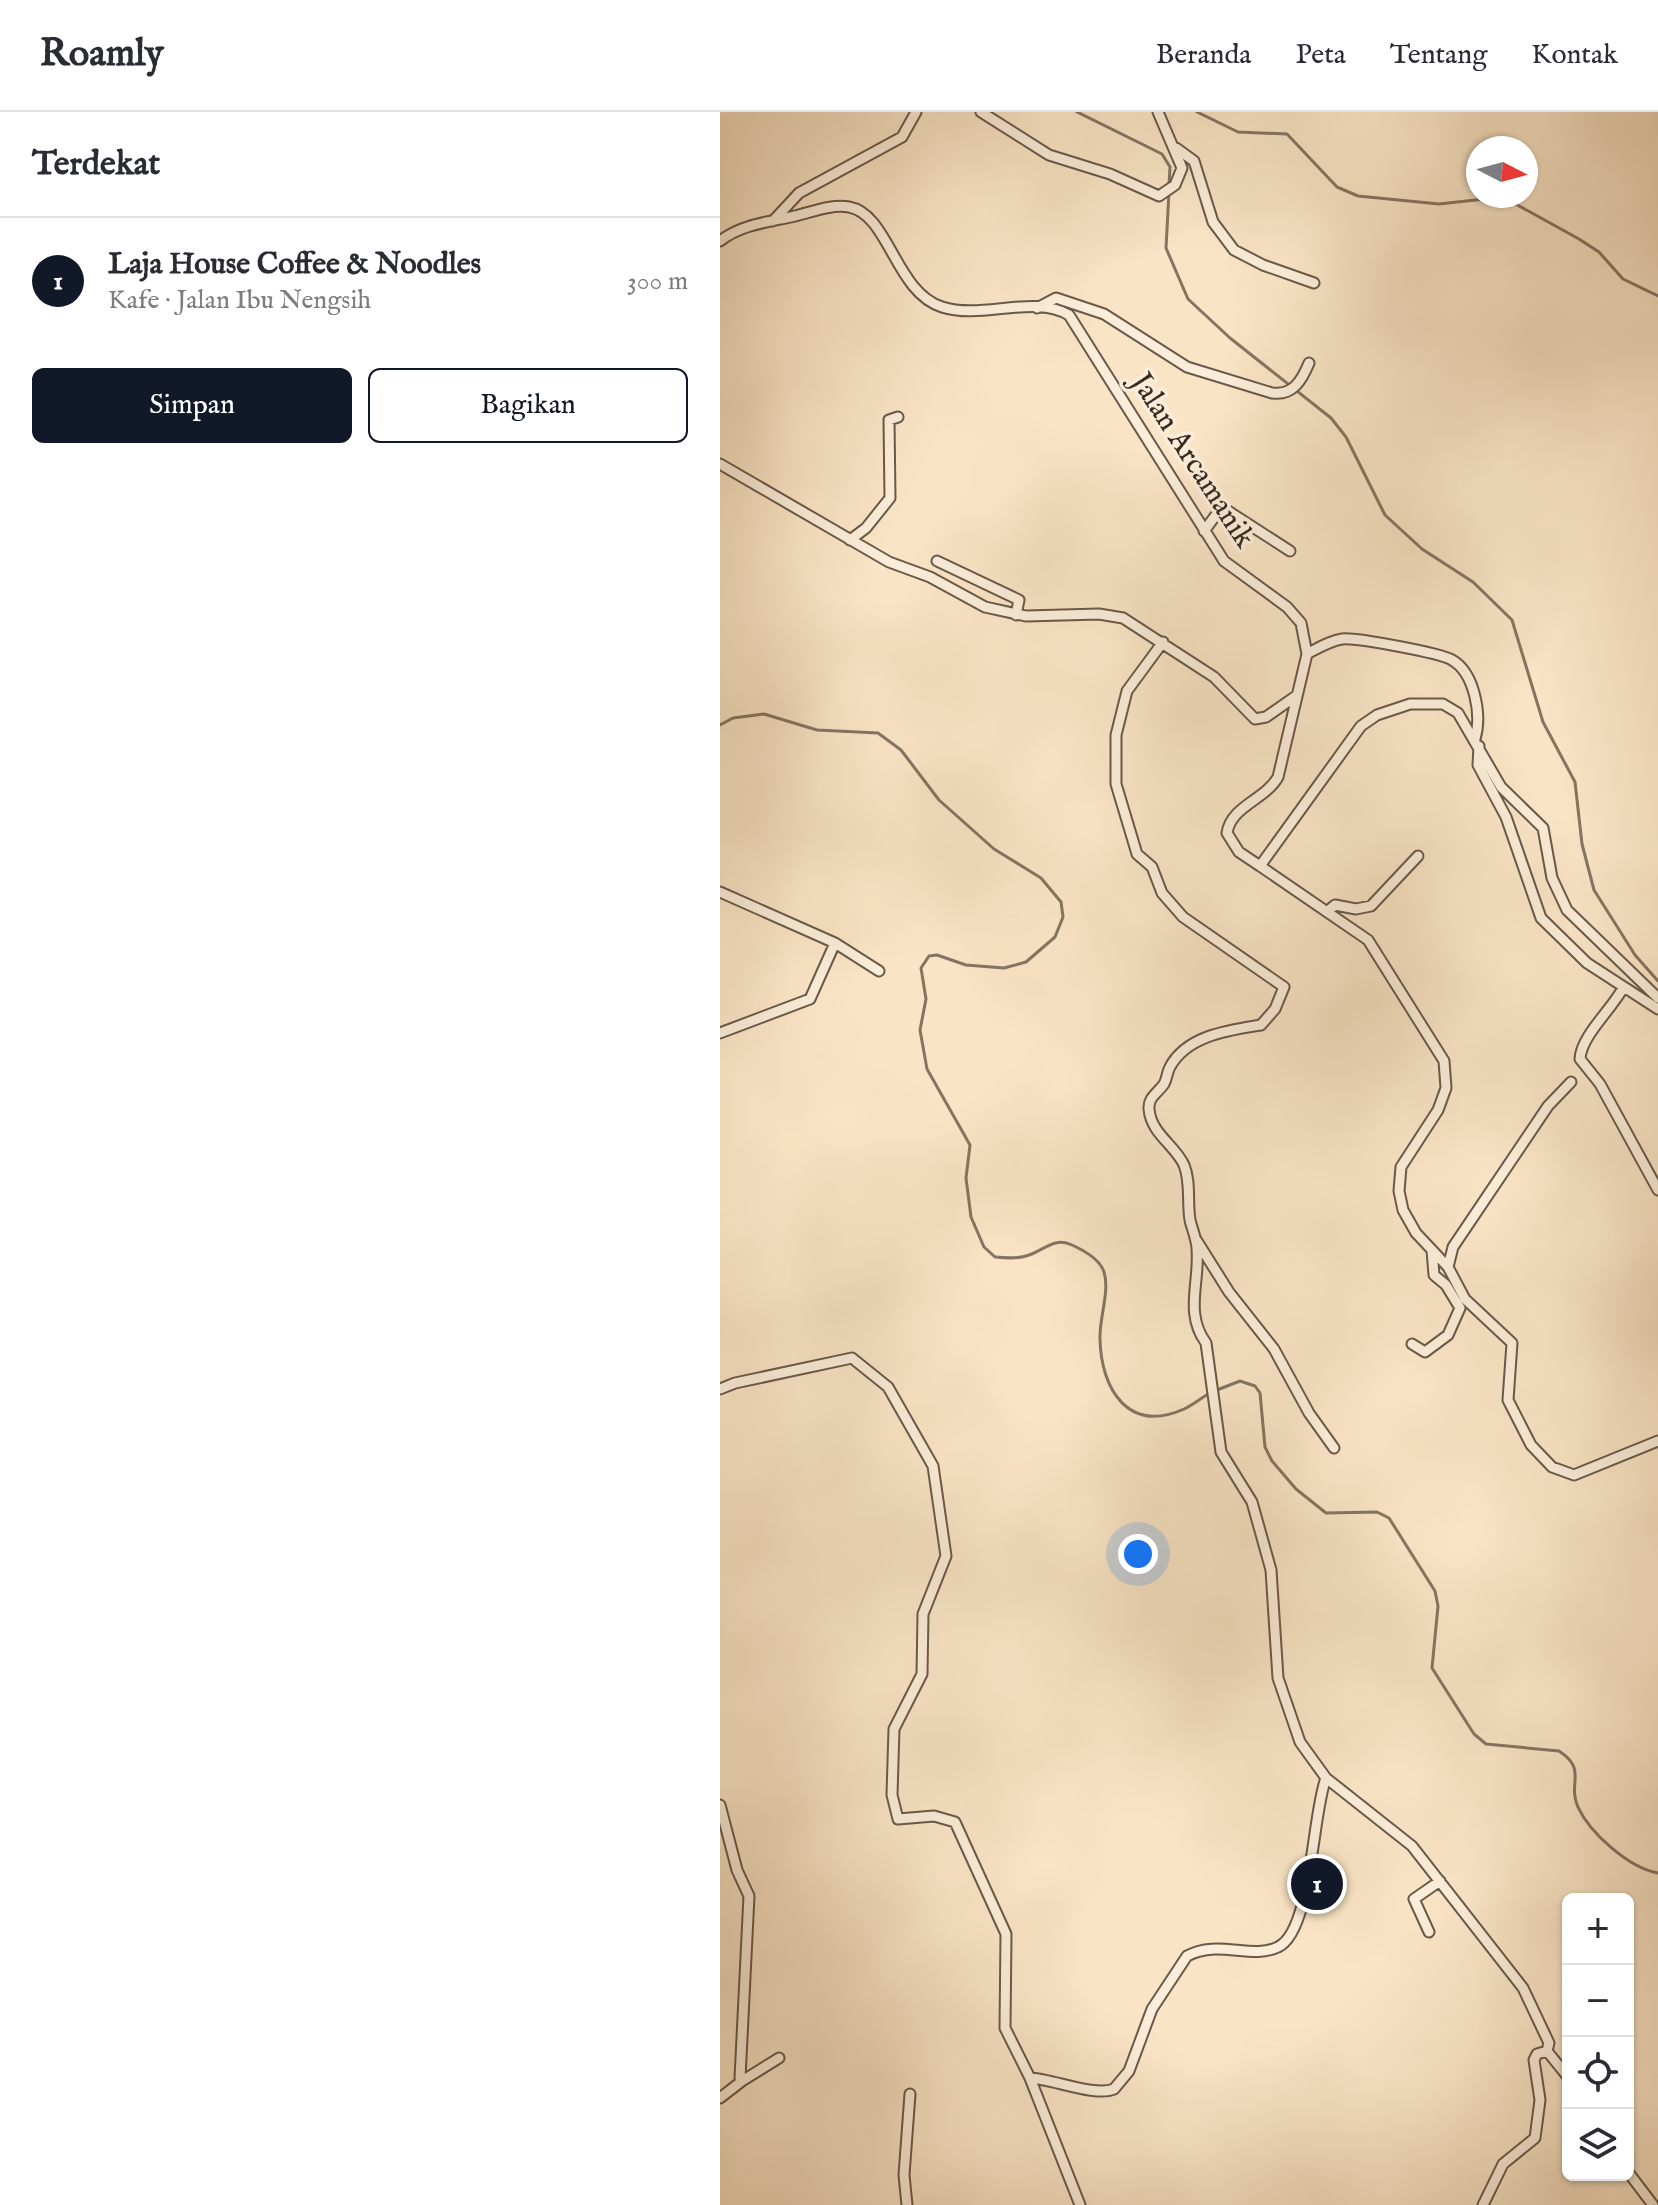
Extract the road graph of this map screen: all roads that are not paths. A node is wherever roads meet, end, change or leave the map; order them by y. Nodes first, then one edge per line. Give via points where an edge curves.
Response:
1 (916, 112) edge
2 (981, 112) edge
3 (1158, 112) edge
4 (1176, 148) junction
5 (773, 221) junction
6 (720, 241) edge
7 (1314, 283) dead end
8 (1037, 308) junction
9 (1309, 363) dead end
10 (898, 417) dead end
11 (720, 464) edge
12 (1204, 531) junction
13 (850, 540) junction
14 (1290, 551) dead end
15 (937, 561) dead end
16 (1016, 615) junction
17 (1163, 642) junction
18 (1307, 654) junction
19 (1296, 696) junction
20 (1477, 743) junction
21 (1418, 856) dead end
22 (1260, 866) junction
23 (720, 892) edge
24 (1328, 911) junction
25 (835, 943) junction
26 (879, 971) dead end
27 (1623, 988) junction
28 (1658, 998) edge
29 (1658, 1009) edge
30 (720, 1033) edge
31 (1571, 1082) dead end
32 (1658, 1190) edge
33 (1193, 1236) junction
34 (1432, 1250) junction
35 (1448, 1267) junction
36 (1412, 1344) dead end
37 (720, 1389) edge
38 (1658, 1441) edge
39 (1334, 1448) dead end
40 (1326, 1778) junction
41 (720, 1805) edge
42 (1440, 1881) junction
43 (1429, 1932) dead end
44 (1547, 2051) junction
45 (779, 2058) dead end
46 (1562, 2070) edge
47 (1030, 2078) junction
48 (742, 2081) junction
49 (910, 2094) dead end
50 (720, 2098) edge
51 (1634, 2180) edge
52 (907, 2205) edge
53 (1080, 2205) edge
54 (1483, 2205) edge
55 (1653, 2205) edge

1 - 5 street via 902,137 799,193
2 - 4 street via 1049,155 1120,178 1153,195 1167,194 1179,179 1182,168
3 - 4 street
4 - 7 street via 1194,161 1213,222 1234,250
5 - 6 street, Jalan Arcamanik via 739,228
5 - 8 street, Jalan Arcamanik via 825,208 853,208 868,217 906,280 932,304 962,311
8 - 9 street via 1056,298 1085,305 1187,367 1272,393 1293,388
8 - 12 street, Jalan Arcamanik via 1057,309 1076,323
10 - 13 street via 889,420 890,498
11 - 13 street
12 - 14 street via 1216,515 1228,511
12 - 18 street, Jalan Arcamanik via 1233,570 1296,615 1305,632
13 - 16 street via 985,607
15 - 16 street via 1019,600
16 - 17 street via 1111,615
17 - 19 street via 1233,692 1255,719
17 - 33 street via 1127,691 1117,726 1116,784 1137,854 1152,867 1162,893 1183,917 1284,987 1261,1025 1225,1031 1182,1053 1150,1102 1160,1136 1188,1176
18 - 19 street
18 - 20 street via 1353,638 1452,659 1474,697
19 - 22 street via 1278,777 1228,826 1231,844
20 - 22 street via 1458,713 1443,704 1400,706 1369,719
20 - 27 street via 1478,765 1512,830 1537,912 1576,955
20 - 28 street via 1506,794 1543,828 1552,878 1567,910
21 - 24 street via 1371,906 1335,905
22 - 24 street
23 - 25 street
24 - 34 street via 1368,940 1444,1061 1446,1088 1401,1167 1399,1191 1403,1210
25 - 26 street
25 - 30 street via 810,999
27 - 29 street
27 - 32 street via 1586,1040 1580,1059 1600,1084
31 - 35 street via 1548,1106 1453,1247
33 - 39 street via 1274,1349
33 - 40 street via 1197,1250 1192,1301 1206,1343 1221,1452 1252,1502 1271,1570 1275,1665 1282,1693 1300,1742
34 - 35 street
34 - 36 street via 1434,1275 1460,1308 1441,1342 1425,1352
35 - 38 street via 1465,1299 1512,1343 1508,1400 1531,1445 1552,1467 1574,1475
37 - 47 street via 852,1358 888,1387 933,1466 946,1556 923,1614 922,1674 894,1729 892,1795 898,1819 934,1816 955,1822 1006,1934 1005,2028
40 - 42 street via 1412,1846
40 - 47 street via 1305,1891 1286,1942 1269,1950 1214,1948 1187,1956 1152,2009 1129,2071 1114,2089 1096,2091
41 - 48 street via 749,1896 737,2064
42 - 43 street via 1414,1899
42 - 44 street via 1523,1988 1549,2043
44 - 46 street
44 - 54 street via 1534,2060 1540,2100 1535,2138 1503,2164
45 - 48 street
47 - 53 street
48 - 50 street
49 - 52 street
51 - 55 street

